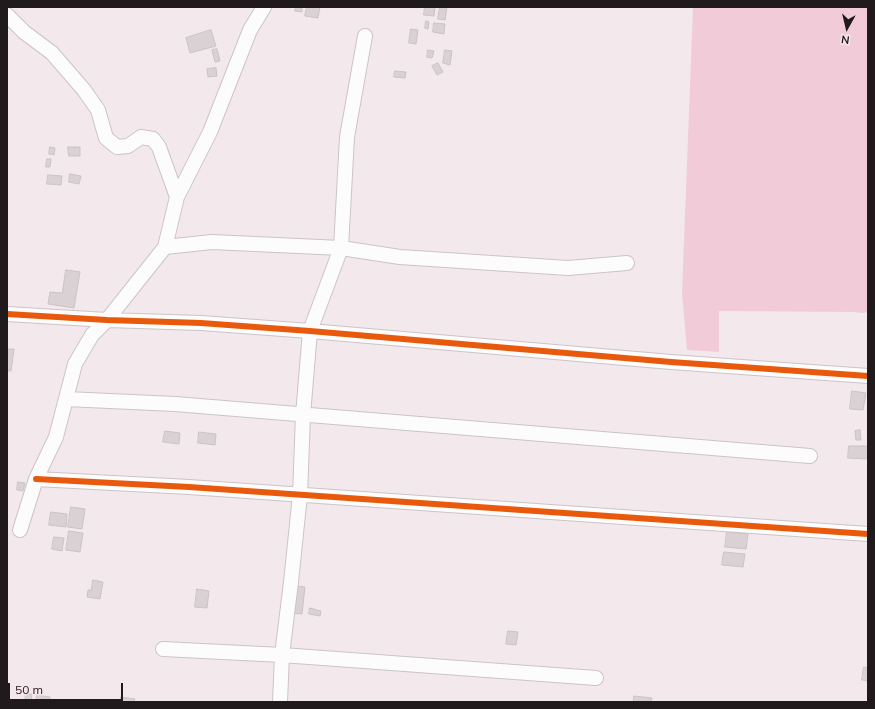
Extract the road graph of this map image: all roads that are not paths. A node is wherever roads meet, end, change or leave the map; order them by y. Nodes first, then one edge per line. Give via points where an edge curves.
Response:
1 (264, 7) edge
2 (7, 15) edge
3 (365, 36) dead end
4 (177, 197) junction
5 (165, 248) junction
6 (341, 248) junction
7 (628, 263) dead end
8 (7, 314) edge
9 (107, 320) junction
10 (310, 331) junction
11 (868, 376) edge
12 (66, 399) junction
13 (303, 415) junction
14 (810, 456) dead end
15 (36, 478) junction
16 (300, 494) junction
17 (20, 530) dead end
18 (868, 534) edge
19 (163, 649) dead end
20 (282, 655) junction
21 (596, 678) dead end
22 (280, 702) edge

1 - 4 street via 250,30 210,132
2 - 4 street via 52,54 84,90 98,110 106,138 117,147 128,146 141,137 153,140 159,147
3 - 6 street via 347,137
4 - 5 street
5 - 6 street via 212,242
5 - 9 street
6 - 7 street via 400,257 568,268
6 - 10 street
8 - 9 street
9 - 10 street via 201,323
9 - 12 street via 92,335 75,364
10 - 11 street
10 - 13 street
12 - 13 street via 175,404
12 - 15 street via 56,437
13 - 14 street
13 - 16 street
15 - 16 street
15 - 17 street
16 - 18 street
16 - 20 street
19 - 20 street
20 - 21 street
20 - 22 street

